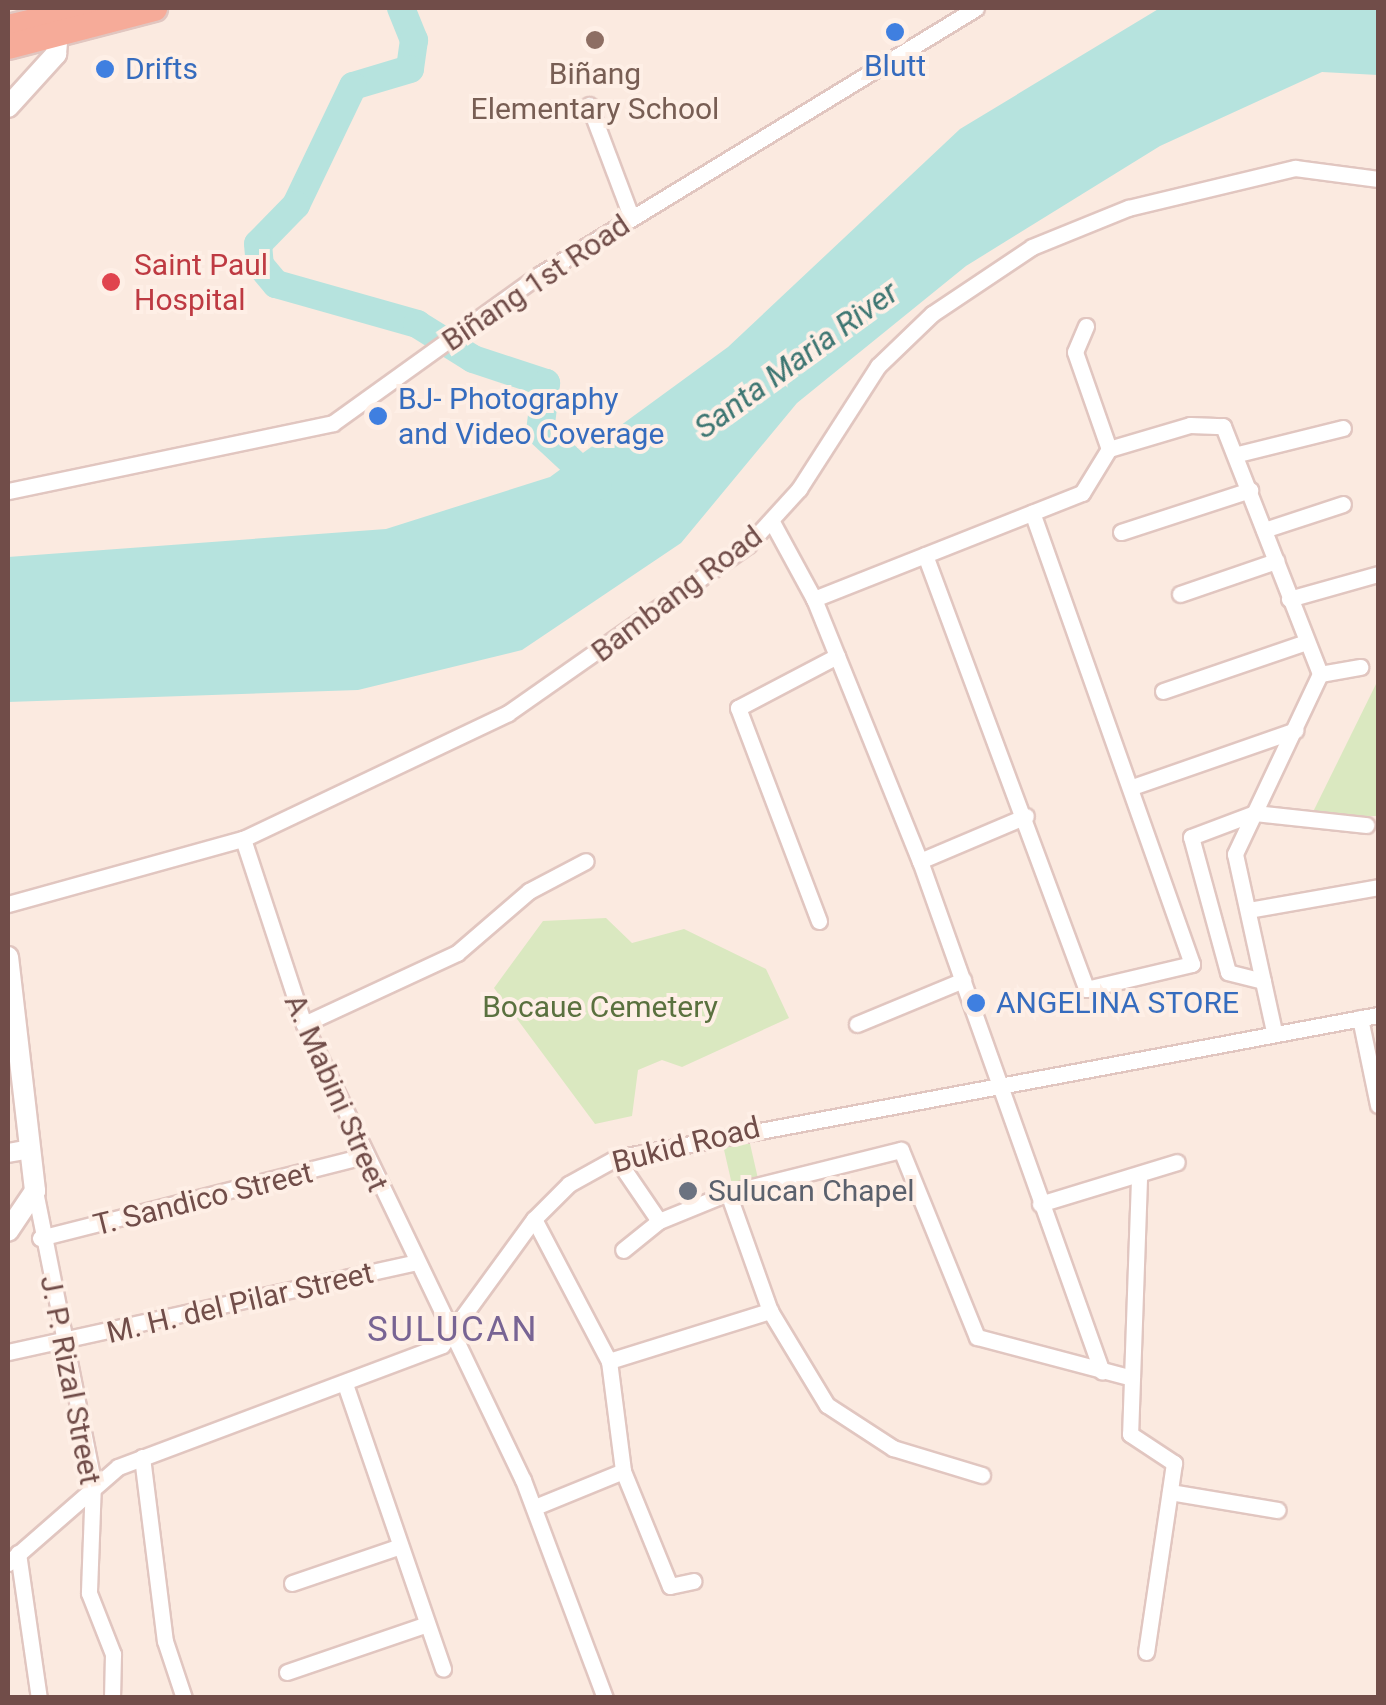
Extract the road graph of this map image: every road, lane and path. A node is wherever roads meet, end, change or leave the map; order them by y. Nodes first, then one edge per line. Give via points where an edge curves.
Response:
1 (87, 8) edge
2 (154, 8) edge
3 (976, 8) edge
4 (60, 24) junction
5 (8, 27) edge
6 (8, 46) edge
7 (590, 105) dead end
8 (8, 107) edge
9 (1378, 178) edge
10 (631, 216) junction
11 (1086, 326) dead end
12 (1343, 428) dead end
13 (1109, 449) junction
14 (1238, 454) junction
15 (1250, 490) junction
16 (8, 492) edge
17 (1343, 504) dead end
18 (1032, 512) junction
19 (772, 522) junction
20 (1264, 530) junction
21 (1121, 532) dead end
22 (925, 555) junction
23 (1276, 561) junction
24 (1378, 574) edge
25 (1180, 594) dead end
26 (814, 599) junction
27 (1289, 599) junction
28 (1306, 642) junction
29 (837, 656) junction
30 (1360, 667) dead end
31 (1320, 674) junction
32 (1164, 691) dead end
33 (1296, 730) junction
34 (1135, 786) junction
35 (1255, 813) junction
36 (1026, 816) junction
37 (1366, 825) dead end
38 (242, 839) junction
39 (920, 860) junction
40 (586, 861) dead end
41 (1378, 887) edge
42 (1209, 901) junction
43 (8, 904) edge
44 (1178, 910) junction
45 (1248, 910) junction
46 (819, 921) dead end
47 (8, 956) edge
48 (964, 980) junction
49 (1263, 981) junction
50 (1378, 1015) edge
51 (1360, 1018) junction
52 (1271, 1019) junction
53 (304, 1024) junction
54 (857, 1024) dead end
55 (1000, 1079) junction
56 (1378, 1105) edge
57 (30, 1149) junction
58 (8, 1154) edge
59 (364, 1156) junction
60 (616, 1158) junction
61 (1176, 1162) dead end
62 (1139, 1179) junction
63 (34, 1191) junction
64 (728, 1193) junction
65 (1040, 1204) junction
66 (534, 1219) junction
67 (659, 1222) junction
68 (8, 1231) edge
69 (40, 1238) junction
70 (622, 1250) dead end
71 (412, 1263) junction
72 (770, 1311) junction
73 (453, 1337) junction
74 (62, 1341) junction
75 (8, 1352) edge
76 (609, 1361) junction
77 (1102, 1372) junction
78 (1132, 1378) junction
79 (345, 1384) junction
80 (142, 1457) junction
81 (623, 1471) junction
82 (982, 1475) dead end
83 (92, 1482) junction
84 (1170, 1492) junction
85 (534, 1506) junction
86 (1277, 1510) dead end
87 (398, 1547) junction
88 (13, 1558) edge
89 (693, 1581) dead end
90 (292, 1584) dead end
91 (427, 1624) junction
92 (1146, 1652) dead end
93 (442, 1669) dead end
94 (288, 1672) dead end
95 (39, 1698) edge
96 (112, 1698) edge
97 (184, 1698) edge
98 (605, 1698) edge

1 - 4 highway
2 - 4 highway
3 - 10 street, Biñang 1st Road
4 - 5 highway
4 - 6 highway
4 - 8 main road via 51,62
7 - 10 street
9 - 19 street, Bambang Road via 1295,168 1128,208 1032,247 932,314 878,366
10 - 16 street, Biñang 1st Road via 317,430
11 - 13 street via 1075,352
12 - 14 street
13 - 14 street via 1214,423
13 - 18 street via 1082,493
14 - 15 street
15 - 20 street
15 - 21 street
17 - 20 street
18 - 22 street
18 - 34 street
19 - 26 street
19 - 38 street, Bambang Road via 666,610 508,713
20 - 23 street
22 - 26 street
22 - 36 street
23 - 25 street
23 - 27 street
24 - 27 street
26 - 29 street
27 - 28 street
28 - 31 street
28 - 32 street
29 - 39 street
29 - 46 street via 738,708
30 - 31 street
31 - 33 street
33 - 34 street
33 - 35 street
34 - 44 street
35 - 37 street
35 - 42 street via 1191,837
35 - 45 street via 1234,854
36 - 39 street
36 - 44 street via 1086,989 1192,964
38 - 43 street, Bambang Road
38 - 53 street, A. Mabini Street
39 - 48 street
40 - 53 street via 529,891 457,953
41 - 45 street
42 - 44 street
42 - 49 street via 1228,972
45 - 49 street
47 - 57 main road
48 - 54 street
48 - 55 street
49 - 52 street
50 - 51 street, Bukid Road
51 - 52 street, Bukid Road
51 - 56 street
52 - 55 street, Bukid Road
53 - 59 street, A. Mabini Street
55 - 60 street, Bukid Road
55 - 65 street
57 - 58 street
57 - 63 main road
59 - 69 street, T. Sandico Street
59 - 71 street, A. Mabini Street
60 - 66 street, Bukid Road via 568,1184
60 - 67 street
61 - 62 street
62 - 65 street
62 - 78 street
63 - 68 main road
63 - 69 street, J. P. Rizal Street
64 - 67 street
64 - 72 street
64 - 77 street via 900,1150 978,1337
65 - 77 street
66 - 73 street, Bukid Road
66 - 76 street
67 - 70 street
69 - 74 street, J. P. Rizal Street
71 - 73 street, A. Mabini Street
71 - 74 street, M. H. del Pilar Street
72 - 76 street
72 - 82 street via 803,1376 857,1431
73 - 79 street
73 - 85 street, A. Mabini Street
74 - 75 street, M. H. del Pilar Street
74 - 83 street, J. P. Rizal Street
76 - 81 street
77 - 78 street
78 - 84 street via 1130,1434 1174,1463
79 - 80 street
79 - 87 street
80 - 83 street
80 - 97 street via 166,1641
81 - 85 street
81 - 89 street via 670,1586
83 - 88 street
83 - 96 street, J. P. Rizal Street via 90,1604 113,1654
84 - 86 street
84 - 92 street
85 - 98 street, A. Mabini Street
87 - 90 street
87 - 91 street
88 - 95 street
91 - 93 street
91 - 94 street

